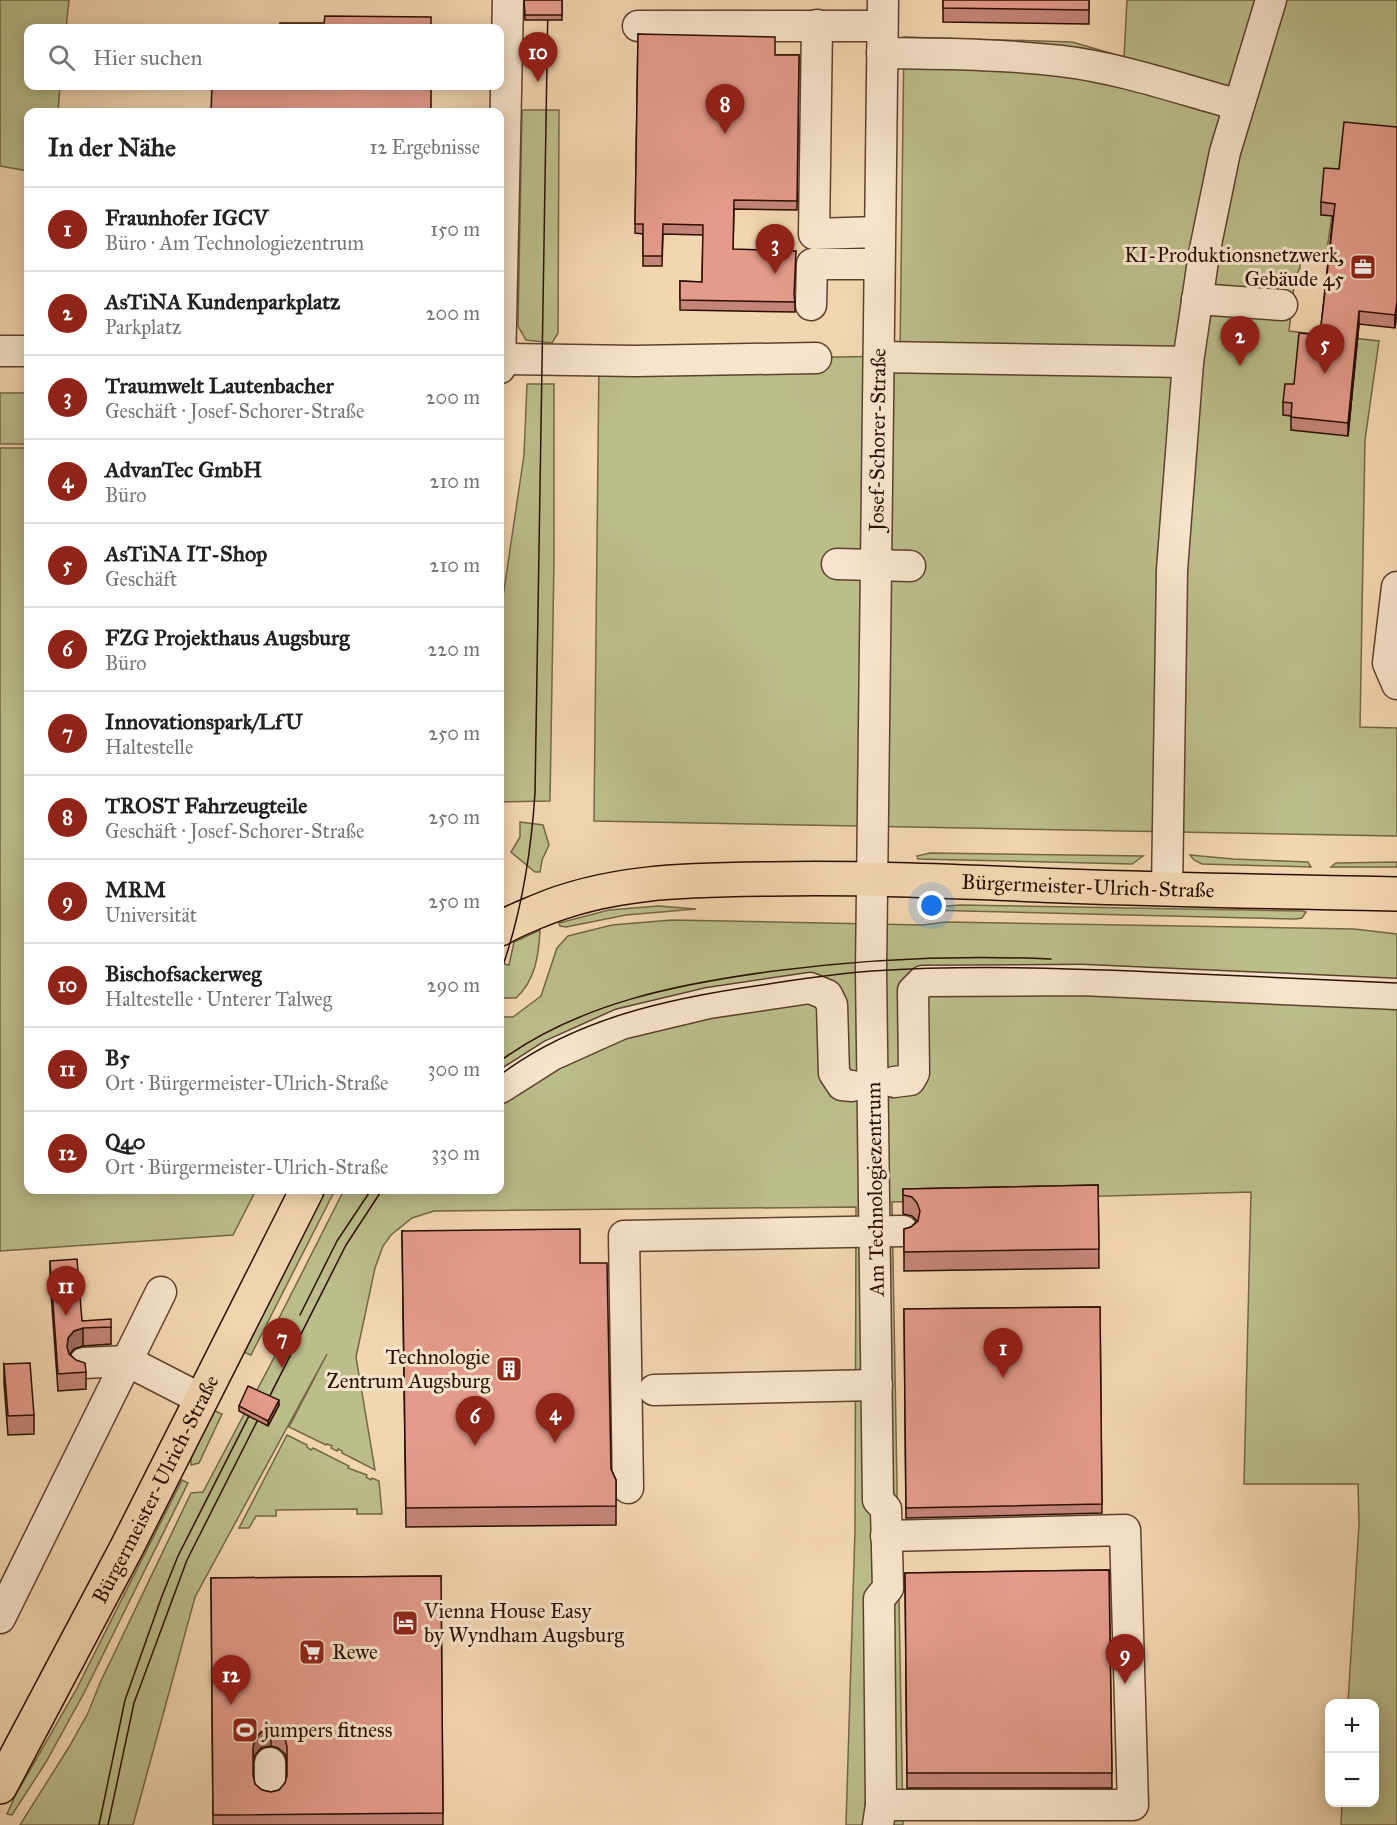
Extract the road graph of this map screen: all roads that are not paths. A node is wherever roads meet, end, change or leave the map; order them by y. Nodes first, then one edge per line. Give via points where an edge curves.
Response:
1 (508, 0) edge
2 (1271, 0) edge
3 (638, 26) dead end
4 (817, 26) junction
5 (882, 26) edge
6 (1239, 105) junction
7 (504, 176) edge
8 (879, 232) junction
9 (879, 264) junction
10 (1197, 299) junction
11 (811, 305) dead end
12 (1282, 305) dead end
13 (0, 351) edge
14 (24, 351) edge
15 (879, 357) junction
16 (816, 358) dead end
17 (504, 359) edge
18 (1188, 362) junction
19 (837, 564) dead end
20 (875, 565) junction
21 (910, 566) dead end
22 (1397, 587) edge
23 (1397, 684) edge
24 (872, 879) junction
25 (1167, 890) junction
26 (1397, 894) edge
27 (504, 924) edge
28 (1397, 994) edge
29 (894, 1082) dead end
30 (504, 1085) edge
31 (852, 1086) dead end
32 (305, 1194) edge
33 (890, 1231) junction
34 (161, 1292) dead end
35 (127, 1360) junction
36 (84, 1363) edge
37 (877, 1385) junction
38 (654, 1390) dead end
39 (201, 1399) junction
40 (628, 1488) dead end
41 (878, 1500) junction
42 (886, 1536) junction
43 (879, 1599) junction
44 (0, 1618) edge
45 (0, 1787) edge
46 (880, 1815) edge

1 - 7 street
2 - 6 street
3 - 4 street
4 - 5 street
4 - 8 street via 814,234
5 - 6 street via 1000,55 1063,61 1122,73
5 - 8 street, Josef-Schorer-Straße
6 - 10 street via 1222,162
8 - 9 street, Josef-Schorer-Straße
9 - 11 street via 812,264
9 - 15 street, Josef-Schorer-Straße
10 - 12 street
10 - 18 street
13 - 14 street
15 - 18 street
15 - 20 street, Josef-Schorer-Straße
16 - 17 street
18 - 25 street via 1172,570
19 - 20 street
20 - 21 street
20 - 24 street, Josef-Schorer-Straße
22 - 23 street via 1388,663
24 - 25 main road, Bürgermeister-Ulrich-Straße
24 - 27 main road, Bürgermeister-Ulrich-Straße via 681,880 641,884 552,905
24 - 33 street, Am Technologiezentrum via 871,971
25 - 26 main road, Bürgermeister-Ulrich-Straße
28 - 29 street via 1081,980 923,981 914,991 914,1073 910,1080
30 - 31 street via 552,1055 621,1024 709,1003 810,988 827,995 832,1005 834,1073 842,1085
32 - 39 main road, Bürgermeister-Ulrich-Straße
33 - 37 street, Am Technologiezentrum
33 - 40 street via 624,1236
34 - 35 street
35 - 36 street
35 - 39 street
35 - 44 street
37 - 38 street
37 - 41 street, Am Technologiezentrum
39 - 45 main road, Bürgermeister-Ulrich-Straße
41 - 42 street, Am Technologiezentrum via 886,1509
41 - 43 street, Am Technologiezentrum via 868,1511 868,1537 869,1590
42 - 43 street, Am Technologiezentrum via 888,1588
42 - 46 street via 1125,1530 1133,1805
43 - 46 street, Am Technologiezentrum

